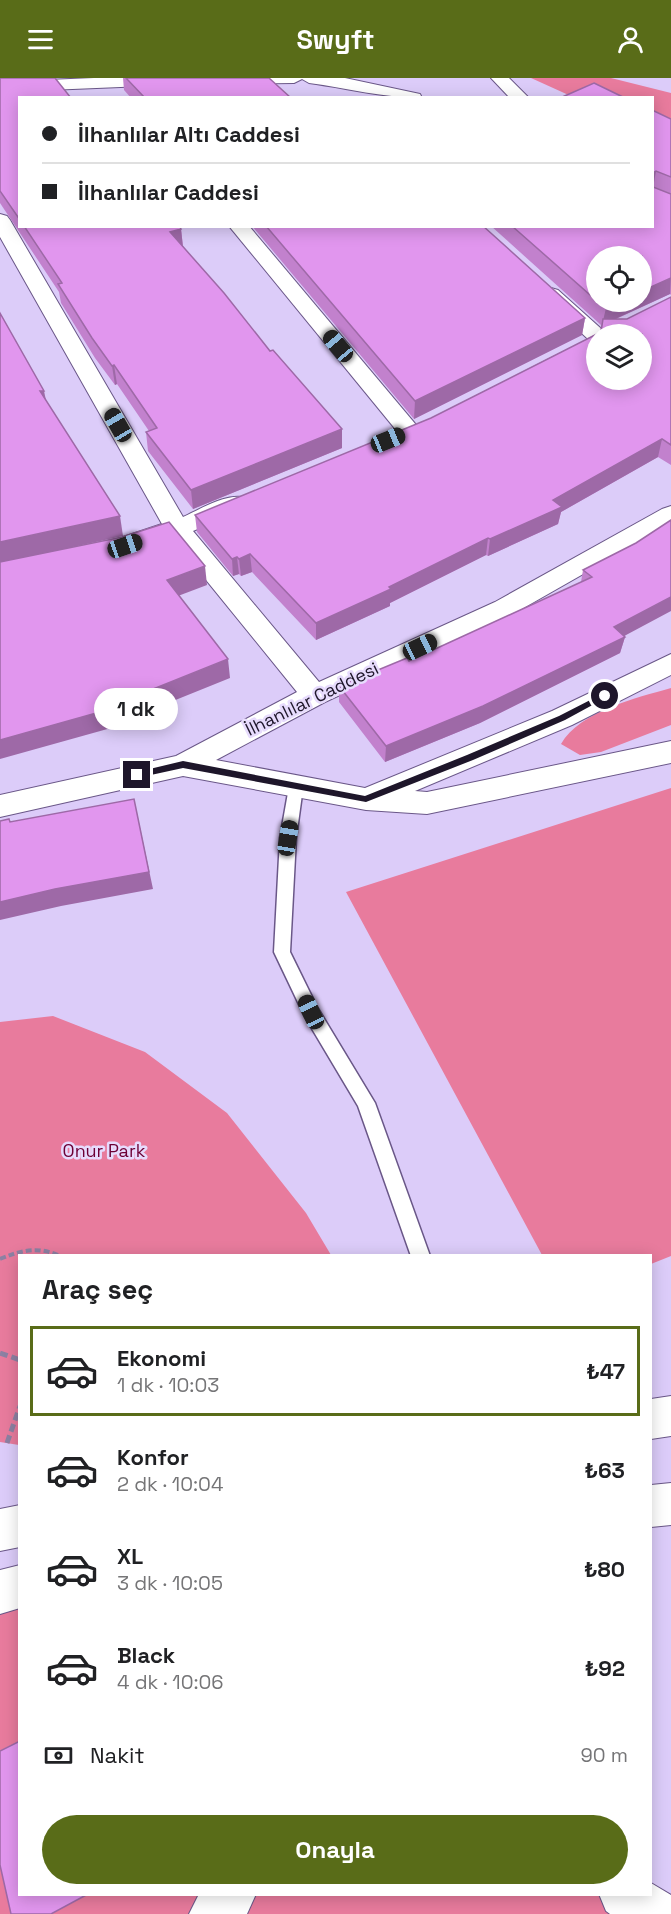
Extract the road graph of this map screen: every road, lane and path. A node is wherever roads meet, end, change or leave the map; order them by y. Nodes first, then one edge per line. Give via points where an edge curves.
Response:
1 (294, 78) edge
2 (309, 78) edge
3 (500, 78) edge
4 (196, 79) edge
5 (115, 82) junction
6 (0, 87) edge
7 (126, 96) edge
8 (328, 96) edge
9 (406, 96) edge
10 (519, 96) edge
11 (0, 220) edge
12 (240, 228) edge
13 (536, 281) edge
14 (590, 324) edge
15 (586, 344) edge
16 (576, 349) edge
17 (387, 441) edge
18 (255, 496) edge
19 (671, 514) edge
20 (177, 528) junction
21 (114, 548) edge
22 (671, 663) edge
23 (315, 695) junction
24 (671, 752) edge
25 (183, 765) junction
26 (296, 787) junction
27 (366, 799) junction
28 (0, 806) edge
29 (56, 1254) edge
30 (419, 1254) edge
31 (0, 1259) edge
32 (0, 1353) edge
33 (18, 1359) edge
34 (18, 1412) edge
35 (671, 1416) edge
36 (652, 1419) edge
37 (7, 1443) dead end
38 (671, 1504) edge
39 (652, 1506) edge
40 (18, 1526) edge
41 (0, 1530) edge
42 (0, 1577) edge
43 (18, 1584) edge
44 (18, 1586) edge
45 (0, 1592) edge
46 (230, 1896) edge
47 (626, 1896) edge
48 (214, 1914) edge
49 (656, 1914) edge

1 - 4 street
2 - 8 street
2 - 9 street
3 - 10 street
4 - 5 street
5 - 6 street
5 - 7 street
11 - 20 street
12 - 17 street via 420,427
13 - 14 street
15 - 16 street
18 - 20 street
19 - 23 street, İlhanlılar Caddesi via 504,608
20 - 21 street
20 - 23 street
22 - 27 street via 562,718
23 - 25 street, İlhanlılar Caddesi
24 - 27 street via 427,802
25 - 26 street
25 - 28 street, İlhanlılar Caddesi
26 - 27 street
26 - 30 lane via 287,848 282,952 311,1012 366,1103
29 - 31 path via 28,1248
32 - 33 path
34 - 37 path
35 - 36 street
38 - 39 street
40 - 41 street
42 - 43 street
44 - 45 street
46 - 48 street
47 - 49 street

